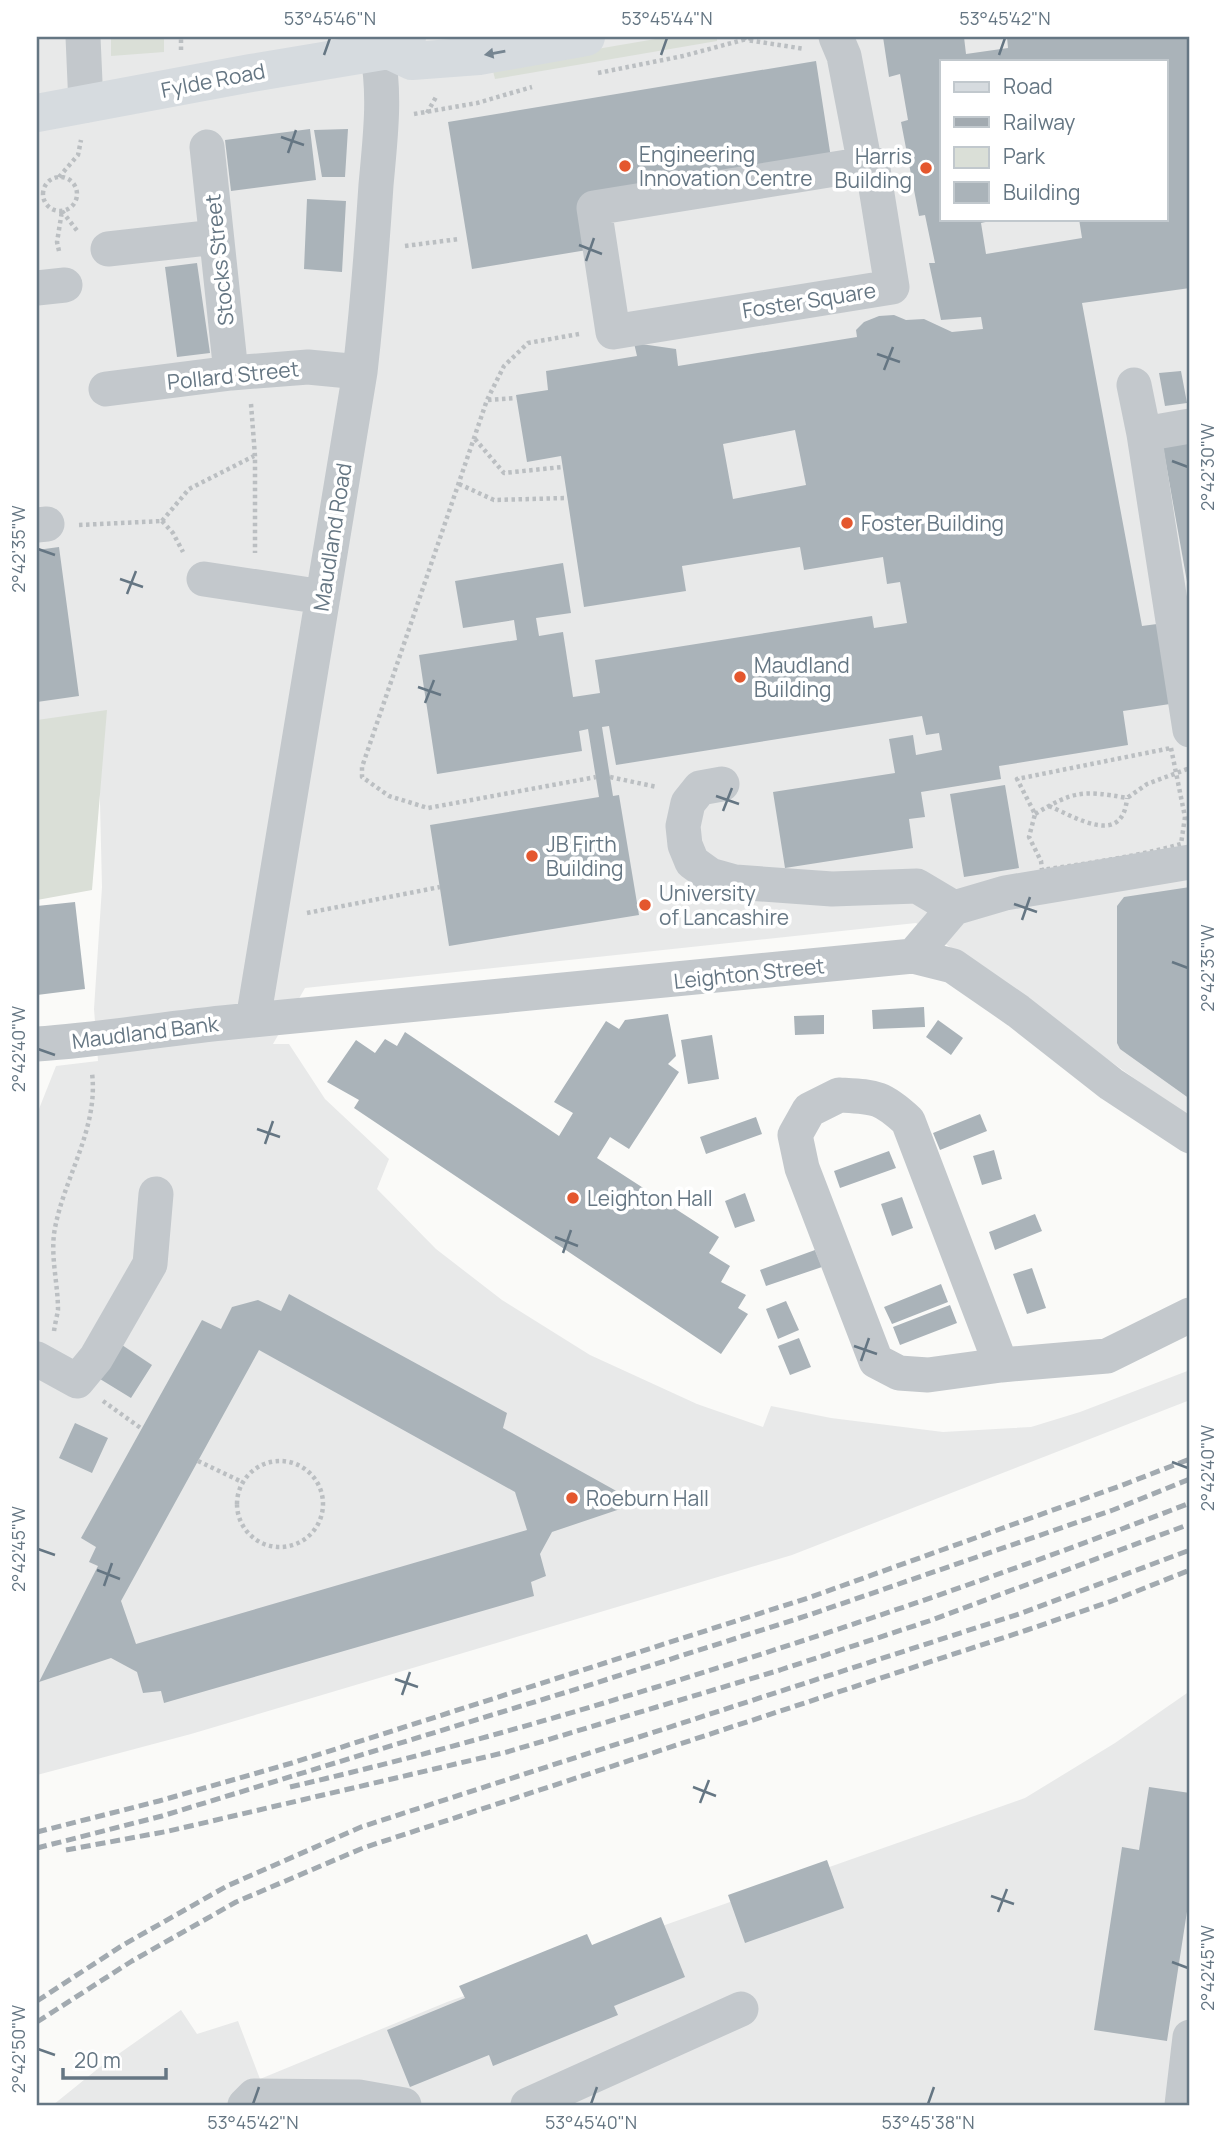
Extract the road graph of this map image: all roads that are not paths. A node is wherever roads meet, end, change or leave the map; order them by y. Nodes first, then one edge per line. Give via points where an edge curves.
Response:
1 (83, 37) edge
2 (586, 37) edge
3 (840, 46) edge
4 (396, 50) edge
5 (86, 105) junction
6 (37, 113) edge
7 (206, 147) dead end
8 (865, 165) junction
9 (216, 237) junction
10 (108, 248) dead end
11 (240, 372) junction
12 (360, 372) junction
13 (1134, 385) dead end
14 (106, 389) dead end
15 (1190, 426) edge
16 (1144, 434) junction
17 (204, 579) dead end
18 (323, 597) junction
19 (1188, 691) edge
20 (1190, 730) edge
21 (708, 789) road end
22 (1190, 862) edge
23 (954, 908) junction
24 (913, 956) junction
25 (256, 1020) junction
26 (37, 1045) edge
27 (1190, 1136) edge
28 (156, 1194) dead end
29 (1190, 1315) edge
30 (39, 1360) edge
31 (1001, 1365) junction
32 (741, 2009) dead end
33 (1190, 2037) edge
34 (245, 2105) edge
35 (404, 2105) edge
36 (528, 2105) edge
37 (1182, 2105) edge

1 - 5 street
2 -> 4 main road, Fylde Road via 479,56
3 - 8 street
4 - 5 main road, Fylde Road
4 - 12 street, Maudland Road via 382,76
5 - 6 main road, Fylde Road
7 - 9 street, Stocks Street
8 - 8 street, Foster Square via 594,208 613,332 892,287 872,163
9 - 10 street
9 - 11 street, Stocks Street
11 - 12 street, Pollard Street via 308,367
11 - 14 street, Pollard Street
12 - 18 street, Maudland Road
13 - 16 street
15 - 16 street
16 - 19 street
17 - 18 street
18 - 25 street, Maudland Road
19 - 20 street
21 - 23 street via 688,803 683,825 692,862 710,875 832,889 917,886
22 - 23 street via 1005,894
23 - 24 street
24 - 25 street, Leighton Street
24 - 27 street, Leighton Street via 953,966 1111,1084
25 - 26 street, Maudland Bank
28 - 30 street via 150,1264 96,1358 77,1381
29 - 31 street via 1107,1356
31 - 31 street via 928,1375 899,1373 876,1361 802,1168 794,1135 809,1110 839,1096 867,1097 887,1102 908,1121
32 - 36 street
33 - 37 street
34 - 35 street via 254,2096 359,2096

